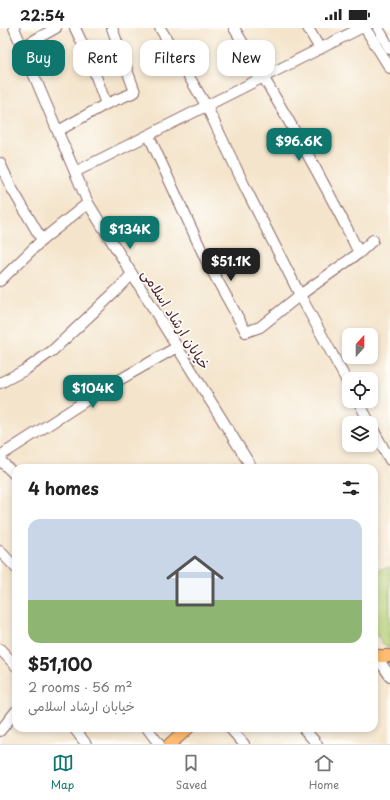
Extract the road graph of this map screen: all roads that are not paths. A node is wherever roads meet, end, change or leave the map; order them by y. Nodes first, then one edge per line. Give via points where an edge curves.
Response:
1 (14, 28) edge
2 (56, 28) edge
3 (75, 28) edge
4 (112, 28) edge
5 (160, 28) edge
6 (234, 28) edge
7 (308, 28) edge
8 (361, 28) edge
9 (365, 28) edge
10 (378, 28) edge
11 (19, 40) edge
12 (35, 40) edge
13 (320, 49) junction
14 (390, 49) edge
15 (390, 68) edge
16 (34, 76) edge
17 (264, 78) junction
18 (106, 104) junction
19 (207, 107) junction
20 (58, 131) junction
21 (149, 136) junction
22 (0, 163) edge
23 (75, 172) junction
24 (88, 203) junction
25 (42, 240) junction
26 (373, 240) dead end
27 (359, 253) junction
28 (132, 274) junction
29 (1, 279) edge
30 (300, 295) junction
31 (177, 346) junction
32 (342, 372) edge
33 (0, 383) edge
34 (378, 438) edge
35 (0, 456) edge
36 (0, 460) edge
37 (390, 460) edge
38 (249, 464) edge
39 (12, 472) edge
40 (0, 551) edge
41 (12, 564) edge
42 (0, 649) edge
43 (378, 655) edge
44 (390, 656) edge
45 (378, 659) edge
46 (12, 662) edge
47 (390, 676) edge
48 (12, 716) edge
49 (0, 731) edge
50 (77, 732) edge
51 (150, 732) edge
52 (184, 732) edge
53 (234, 732) edge
54 (306, 732) edge
55 (86, 744) edge
56 (159, 744) edge
57 (170, 744) edge
58 (244, 744) edge
59 (317, 744) edge

1 - 11 street, خیابان ارشاد اسلامی
2 - 12 street
3 - 18 street
4 - 18 street via 135,92
5 - 19 street
6 - 17 street
7 - 13 street
8 - 13 street
9 - 15 street
10 - 14 street
13 - 17 street
16 - 20 street, خیابان ارشاد اسلامی
17 - 19 street
17 - 27 street via 335,203
18 - 20 street
19 - 21 street
19 - 30 street
20 - 23 street, خیابان ارشاد اسلامی
21 - 23 street
21 - 30 street via 205,258 246,332 260,327
22 - 25 street via 10,187
23 - 24 street, خیابان ارشاد اسلامی
24 - 25 street
24 - 28 street, خیابان ارشاد اسلامی
25 - 29 street
26 - 27 street
27 - 30 street
28 - 31 street, خیابان ارشاد اسلامی
28 - 33 street via 52,351 25,370
30 - 32 street
31 - 35 street via 107,387
31 - 38 street, خیابان ارشاد اسلامی
34 - 37 street
36 - 39 street
40 - 41 street
42 - 46 street
43 - 44 main road
45 - 47 street
48 - 49 street
50 - 55 street
51 - 56 street
52 - 57 main road
53 - 58 street
54 - 59 street

